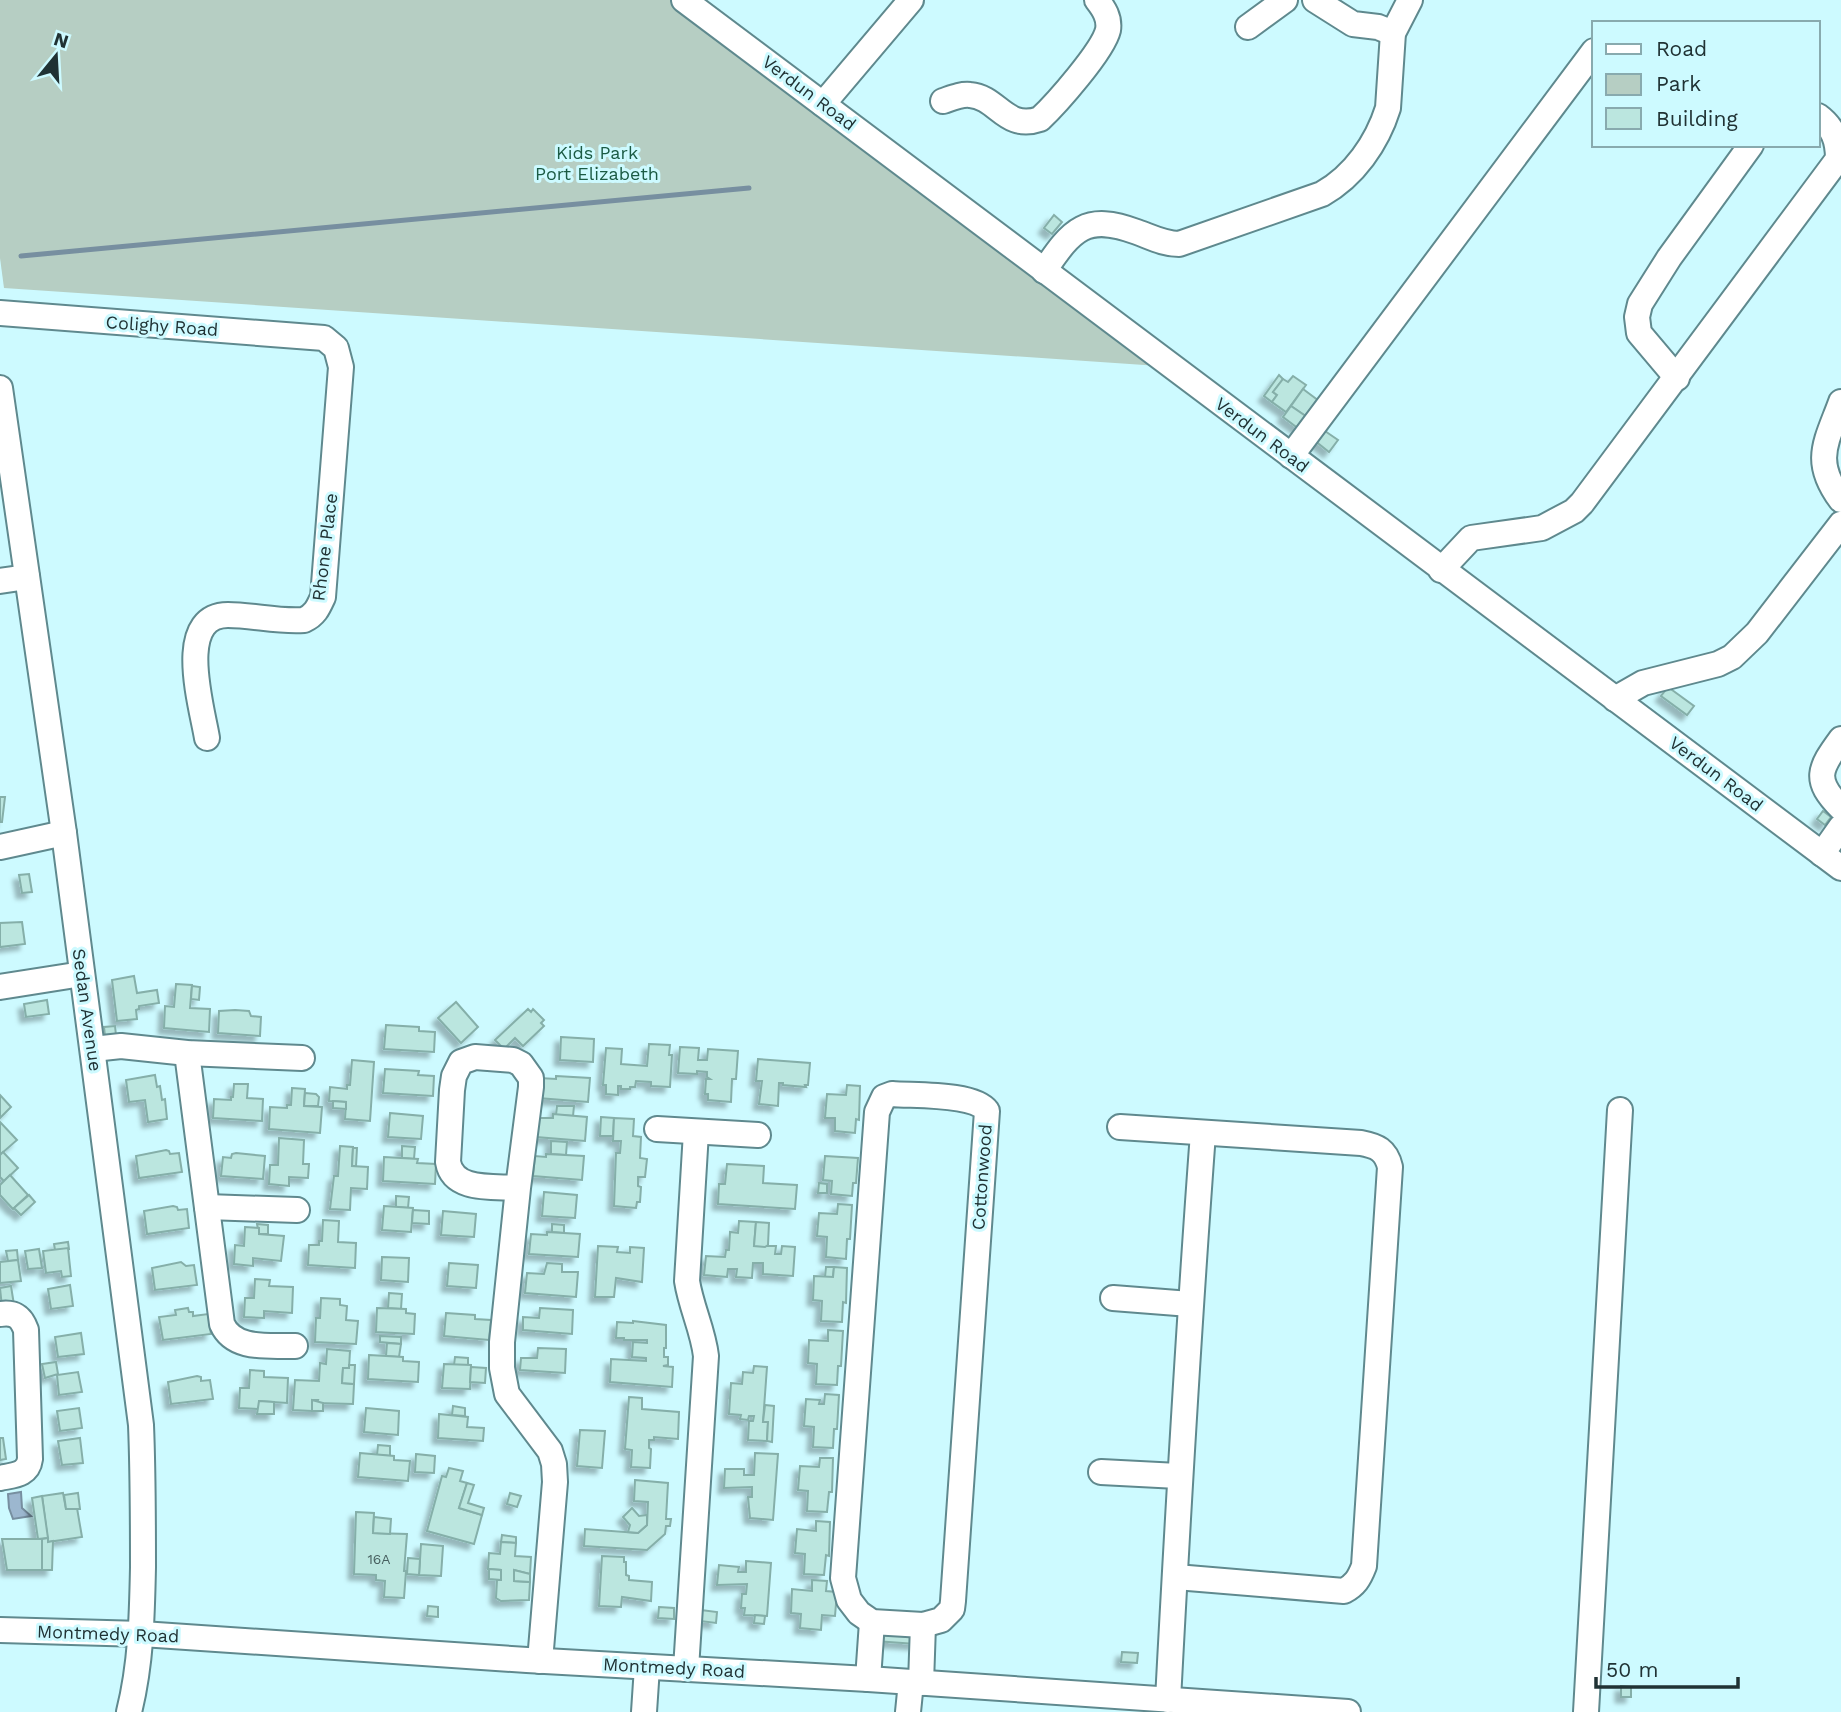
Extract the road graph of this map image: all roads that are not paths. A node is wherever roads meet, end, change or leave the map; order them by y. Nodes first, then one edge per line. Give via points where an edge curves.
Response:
1 (684, 0) edge
2 (911, 0) edge
3 (1097, 0) edge
4 (1285, 0) edge
5 (1315, 0) edge
6 (1410, 0) edge
7 (1248, 27) dead end
8 (1393, 33) junction
9 (1592, 54) edge
10 (943, 101) dead end
11 (824, 103) junction
12 (1820, 117) edge
13 (1750, 147) edge
14 (1044, 271) junction
15 (0, 313) edge
16 (324, 338) joint
17 (1677, 378) junction
18 (0, 388) edge
19 (1841, 402) edge
20 (1290, 456) junction
21 (1841, 500) edge
22 (1841, 524) edge
23 (1441, 570) junction
24 (27, 577) junction
25 (0, 581) edge
26 (1615, 699) junction
27 (207, 738) dead end
28 (1841, 739) edge
29 (1841, 808) edge
30 (1841, 827) edge
31 (64, 833) junction
32 (0, 847) edge
33 (1831, 861) edge
34 (82, 974) junction
35 (0, 987) edge
36 (93, 1049) junction
37 (187, 1054) junction
38 (302, 1058) dead end
39 (1620, 1110) dead end
40 (1120, 1128) dead end
41 (657, 1129) dead end
42 (696, 1132) junction
43 (1203, 1133) junction
44 (758, 1135) dead end
45 (518, 1188) junction
46 (207, 1207) junction
47 (297, 1210) dead end
48 (1113, 1298) dead end
49 (1190, 1304) junction
50 (0, 1314) edge
51 (295, 1346) dead end
52 (1101, 1472) dead end
53 (1178, 1476) junction
54 (0, 1478) edge
55 (1176, 1577) junction
56 (872, 1622) junction
57 (923, 1625) junction
58 (0, 1630) edge
59 (142, 1634) junction
60 (540, 1661) junction
61 (647, 1667) junction
62 (686, 1669) junction
63 (868, 1679) junction
64 (916, 1682) junction
65 (1168, 1700) junction
66 (1205, 1707) edge
67 (129, 1712) edge
68 (645, 1712) edge
69 (908, 1712) edge
70 (1348, 1712) edge
71 (1586, 1712) edge

1 - 11 street, Verdun Road
2 - 11 street
3 - 10 street via 1105,9 1108,31 1091,59 1040,119 1019,121 970,94
4 - 7 street
5 - 8 street via 1353,24
6 - 8 street
8 - 14 street via 1385,120 1362,158 1334,187 1179,244 1117,225 1084,227 1059,248
9 - 20 street
11 - 14 street, Verdun Road
12 - 17 street via 1835,137 1838,159
13 - 17 street via 1640,304 1639,333
14 - 20 street, Verdun Road
15 - 16 street, Colighy Road
16 - 27 street, Rhone Place via 336,348 341,368 323,597 317,610 304,620 228,615 209,619 202,627 195,665
17 - 23 street via 1574,512 1542,528 1471,538
18 - 24 street, Sedan Avenue
19 - 21 street via 1823,458 1827,480
20 - 23 street, Verdun Road
22 - 26 street via 1757,634 1732,657 1643,683
23 - 26 street, Verdun Road
24 - 25 street
24 - 31 street, Sedan Avenue
26 - 33 street, Verdun Road
28 - 29 street via 1828,756 1822,780
30 - 33 street
31 - 32 street
31 - 34 street, Sedan Avenue
34 - 35 street
34 - 36 street, Sedan Avenue
36 - 37 street via 121,1046
36 - 59 street, Sedan Avenue via 141,1426
37 - 38 street
37 - 46 street
39 - 71 street
40 - 43 street
41 - 42 street
42 - 44 street
42 - 62 street via 687,1281 706,1356
43 - 49 street
43 - 55 street via 1361,1143 1383,1150 1391,1167 1360,1576 1354,1586 1343,1591
45 - 45 street via 531,1078 513,1060 467,1059 454,1076 449,1170 457,1180 469,1184
45 - 60 street via 502,1368 506,1394 550,1451 554,1464
46 - 47 street
46 - 51 street via 226,1332 248,1344
48 - 49 street
49 - 53 street
50 - 54 street via 16,1315 26,1330 30,1459 25,1471
52 - 53 street
53 - 55 street
55 - 65 street
56 - 57 street
56 - 57 street, Cottonwood via 849,1600 843,1578 877,1112 884,1097 892,1094 968,1100 987,1111 953,1601 942,1620
56 - 63 street
57 - 64 street
58 - 59 street, Montmedy Road
59 - 60 street, Montmedy Road
59 - 67 street, Sedan Avenue
60 - 61 street, Montmedy Road
61 - 62 street, Montmedy Road
61 - 68 street
62 - 63 street, Montmedy Road
63 - 64 street, Montmedy Road
64 - 65 street, Montmedy Road
64 - 69 street
65 - 66 street, Montmedy Road
66 - 70 street, Montmedy Road

